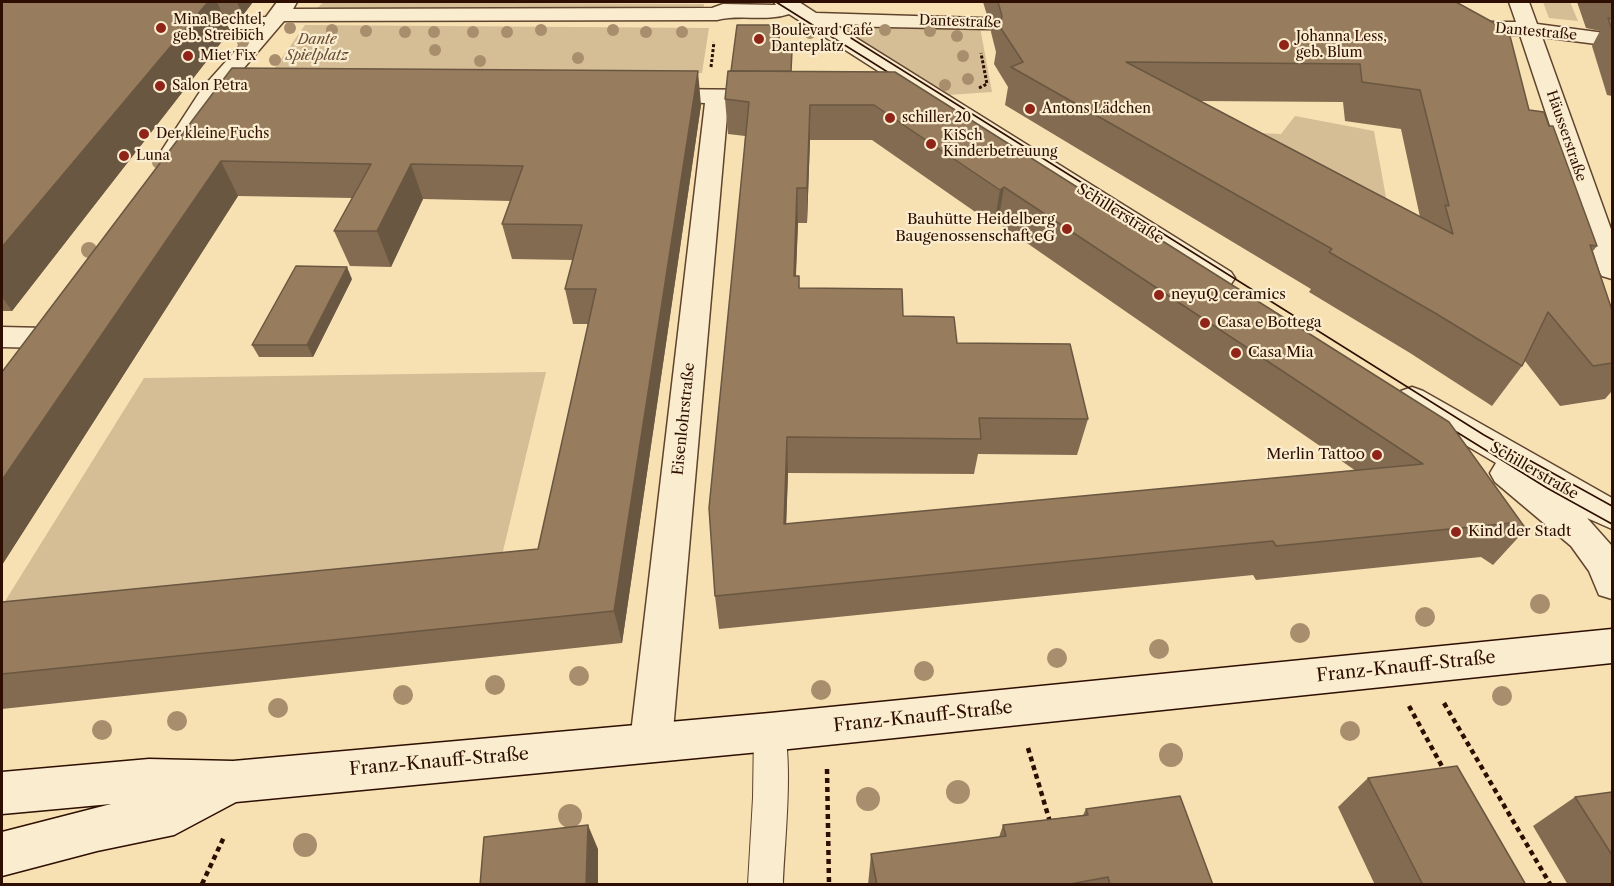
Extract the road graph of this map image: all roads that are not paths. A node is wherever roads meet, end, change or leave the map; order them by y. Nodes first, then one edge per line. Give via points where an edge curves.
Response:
1 (1519, 2) edge
2 (788, 4) edge
3 (279, 13) edge
4 (963, 15) edge
5 (812, 19) junction
6 (154, 23) edge
7 (1058, 25) edge
8 (1433, 28) edge
9 (1528, 29) junction
10 (1612, 40) edge
11 (969, 94) road end
12 (637, 96) edge
13 (712, 96) junction
14 (786, 97) edge
15 (938, 98) junction
16 (902, 99) edge
17 (161, 169) edge
18 (1612, 270) edge
19 (1239, 290) edge
20 (2, 337) edge
21 (26, 362) edge
22 (1389, 385) edge
23 (1605, 537) edge
24 (1612, 584) edge
25 (1610, 640) edge
26 (770, 732) junction
27 (651, 742) junction
28 (233, 782) junction
29 (2, 793) edge
30 (2, 854) edge
31 (765, 885) edge

1 - 9 street, Häusserstraße
2 - 3 street via 778,11 723,10 717,14
2 - 5 street, Schillerstraße
3 - 6 street
3 - 17 street
4 - 5 street, Dantestraße
4 - 7 street, Dantestraße
5 - 15 street, Schillerstraße
8 - 9 street, Dantestraße
9 - 10 street, Dantestraße
9 - 18 street, Häusserstraße
11 - 15 street
12 - 13 street
13 - 14 street
13 - 27 street, Eisenlohrstraße
15 - 16 street
15 - 19 street, Schillerstraße
20 - 21 street via 52,329
22 - 23 street, Schillerstraße via 1455,426
23 - 24 street, Schillerstraße
25 - 26 street, Franz-Knauff-Straße via 1423,666
26 - 27 street, Franz-Knauff-Straße
26 - 31 lane
27 - 28 street, Franz-Knauff-Straße
28 - 29 street, Franz-Knauff-Straße via 149,780
28 - 30 street, Franz-Knauff-Straße via 174,813

